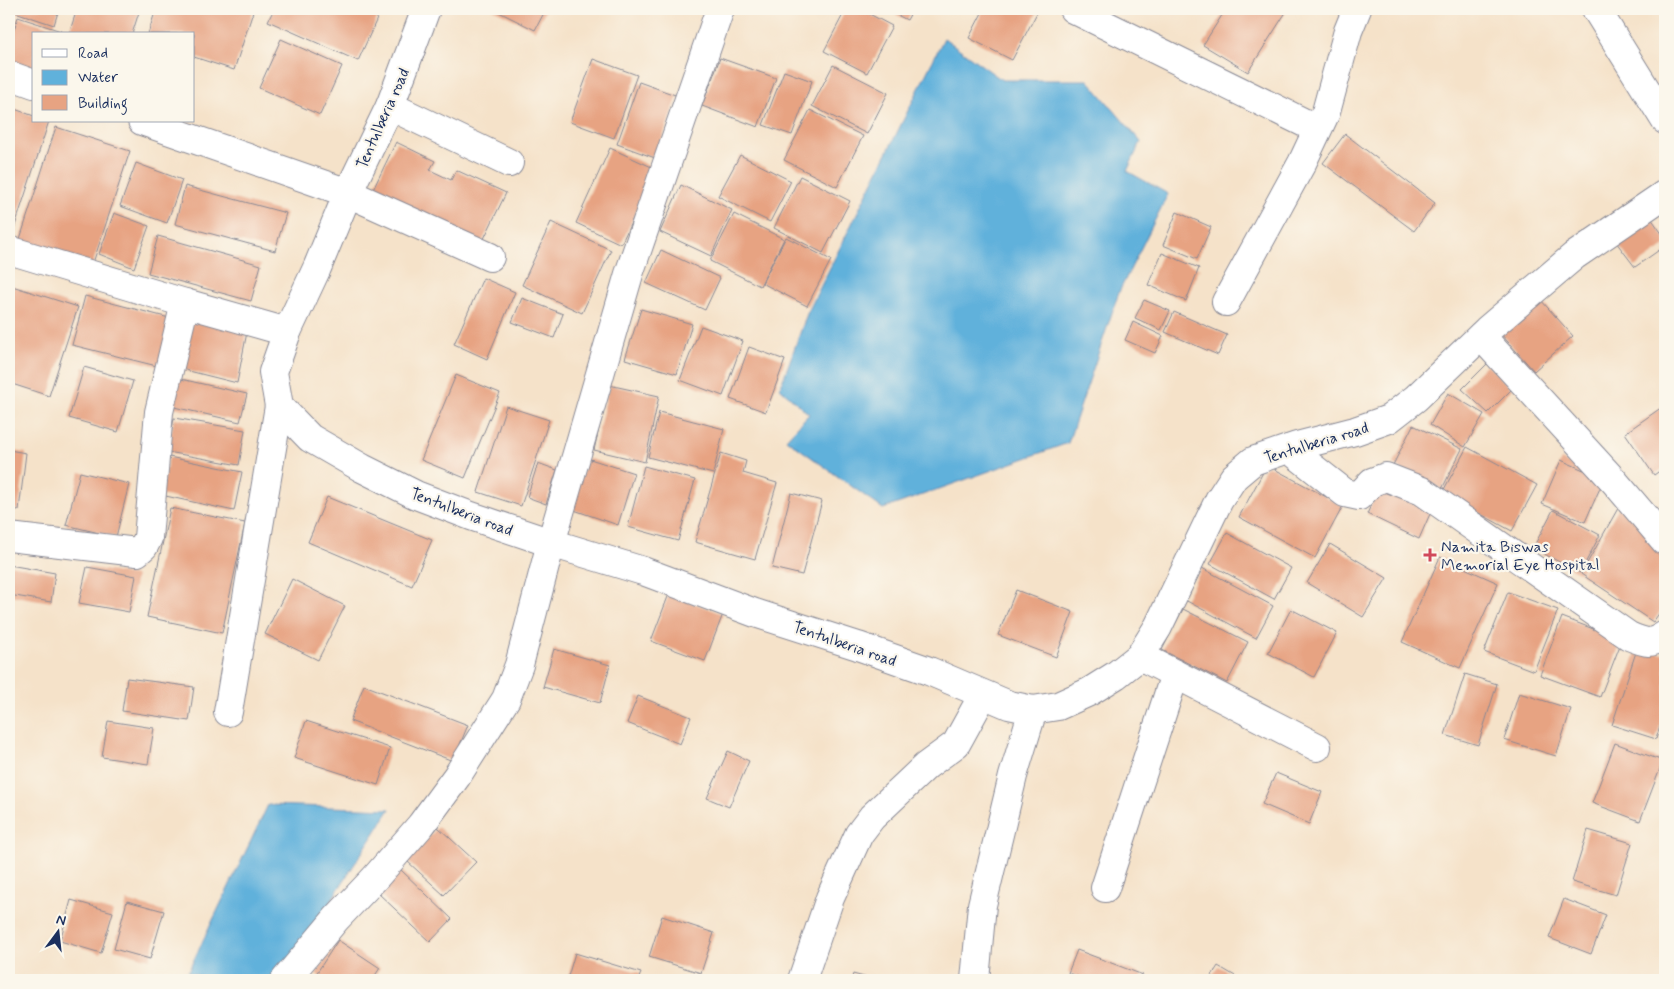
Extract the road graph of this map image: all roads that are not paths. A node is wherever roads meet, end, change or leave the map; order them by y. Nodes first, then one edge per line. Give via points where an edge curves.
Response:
1 (426, 9) edge
2 (720, 9) edge
3 (1073, 9) edge
4 (1357, 9) edge
5 (1596, 9) edge
6 (9, 75) edge
7 (32, 83) edge
8 (390, 106) junction
9 (1665, 120) edge
10 (145, 122) edge
11 (1317, 129) junction
12 (509, 163) dead end
13 (348, 192) junction
14 (1665, 194) edge
15 (9, 250) edge
16 (490, 257) dead end
17 (1226, 302) dead end
18 (184, 303) junction
19 (287, 332) junction
20 (1481, 336) junction
21 (279, 406) junction
22 (1289, 449) junction
23 (9, 537) edge
24 (1665, 541) edge
25 (551, 543) junction
26 (1665, 635) edge
27 (1140, 656) junction
28 (1175, 674) junction
29 (983, 695) junction
30 (1033, 710) junction
31 (228, 712) dead end
32 (1317, 747) dead end
33 (1105, 888) dead end
34 (285, 980) edge
35 (802, 980) edge
36 (975, 980) edge

1 - 8 street, Tentulberia road
2 - 25 street via 629,274
3 - 11 street
4 - 11 street via 1326,112
5 - 9 street
6 - 7 street
8 - 12 street
8 - 13 street, Tentulberia road
10 - 13 street
11 - 17 street via 1302,163
13 - 16 street
13 - 19 street, Tentulberia road
14 - 20 street, Tentulberia road via 1574,256
15 - 18 street
18 - 19 street
18 - 23 street via 159,412 148,538 144,546 137,552
19 - 21 street, Tentulberia road via 273,372
20 - 22 street, Tentulberia road via 1416,398 1389,418
20 - 24 street
21 - 25 street, Tentulberia road via 310,438 362,468 416,495
21 - 31 street
22 - 26 street via 1345,493 1359,496 1372,482 1386,477 1422,491 1629,636 1654,642
22 - 27 street, Tentulberia road via 1253,462 1234,477 1219,500 1158,627
25 - 29 street, Tentulberia road via 643,571 755,613 858,646 929,671
25 - 34 street via 518,665 506,699 486,733 421,825
27 - 28 street
27 - 30 street, Tentulberia road via 1088,692 1058,706
28 - 32 street
28 - 33 street
29 - 30 street, Tentulberia road
29 - 35 street via 956,744 926,766 859,834 830,898
30 - 36 street via 1013,776 982,906

